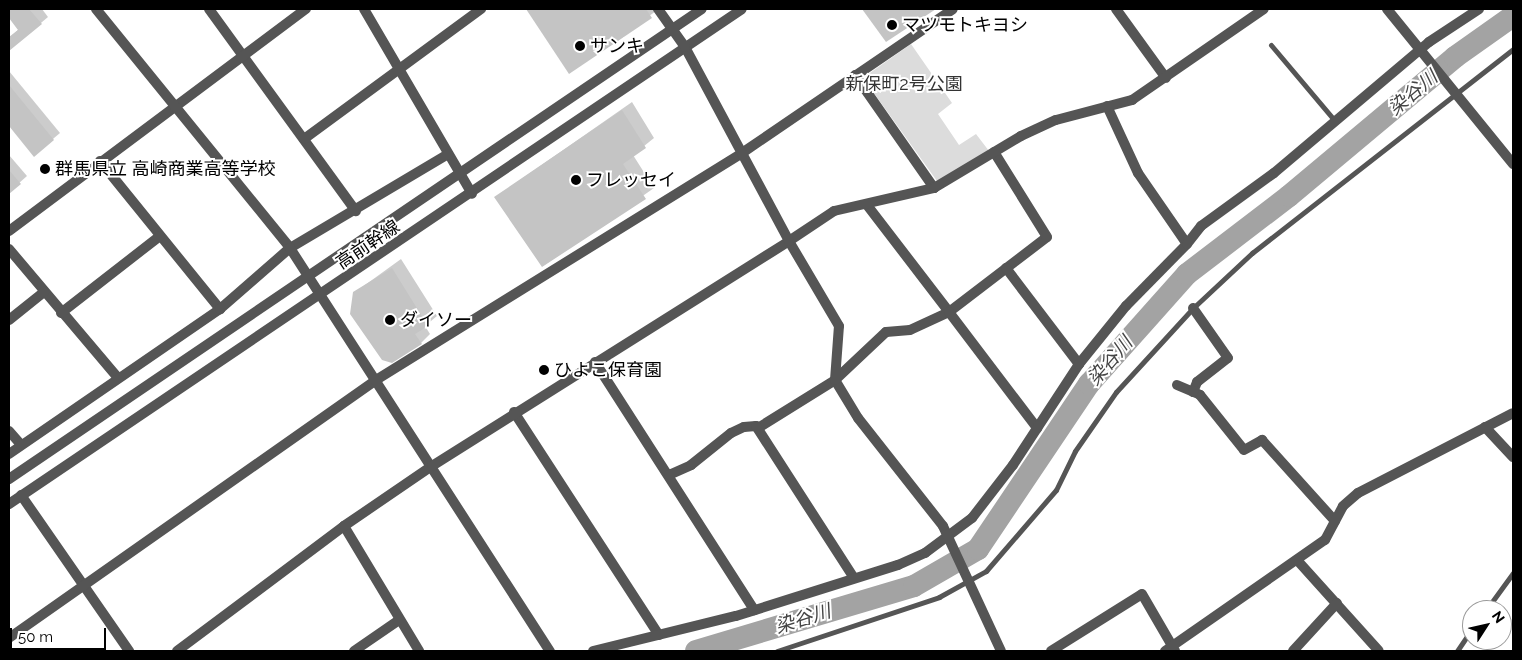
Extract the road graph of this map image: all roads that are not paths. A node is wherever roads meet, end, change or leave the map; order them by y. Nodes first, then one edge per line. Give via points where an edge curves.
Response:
1 (96, 9) edge
2 (209, 9) edge
3 (306, 9) edge
4 (364, 9) edge
5 (481, 9) edge
6 (658, 9) edge
7 (702, 9) edge
8 (742, 9) edge
9 (952, 9) edge
10 (1116, 9) edge
11 (1264, 9) edge
12 (1387, 9) edge
13 (1479, 9) edge
14 (672, 29) junction
15 (1271, 46) dead end
16 (686, 47) junction
17 (1513, 48) edge
18 (1421, 52) junction
19 (242, 55) junction
20 (399, 68) junction
21 (854, 75) junction
22 (1166, 78) junction
23 (1454, 91) junction
24 (175, 106) junction
25 (1108, 106) junction
26 (1335, 122) junction
27 (304, 139) junction
28 (994, 152) junction
29 (742, 153) junction
30 (448, 154) junction
31 (100, 161) junction
32 (1513, 164) edge
33 (458, 171) junction
34 (934, 188) junction
35 (472, 194) junction
36 (867, 205) junction
37 (356, 211) junction
38 (9, 231) edge
39 (160, 236) junction
40 (789, 241) junction
41 (1188, 244) junction
42 (290, 248) junction
43 (9, 250) edge
44 (1006, 268) junction
45 (308, 275) junction
46 (44, 292) junction
47 (322, 295) junction
48 (1193, 308) junction
49 (220, 309) junction
50 (61, 312) junction
51 (949, 312) junction
52 (9, 320) edge
53 (595, 362) junction
54 (1079, 364) junction
55 (118, 378) junction
56 (376, 380) junction
57 (834, 380) junction
58 (1177, 386) dead end
59 (1193, 392) junction
60 (514, 412) junction
61 (1513, 413) edge
62 (758, 428) junction
63 (1037, 428) junction
64 (1486, 428) junction
65 (9, 431) edge
66 (21, 446) junction
67 (9, 454) edge
68 (1513, 457) edge
69 (432, 466) junction
70 (669, 475) junction
71 (9, 479) edge
72 (22, 495) junction
73 (9, 504) edge
74 (1335, 522) junction
75 (344, 526) junction
76 (947, 534) junction
77 (1297, 560) junction
78 (1513, 573) edge
79 (854, 578) junction
80 (969, 581) junction
81 (85, 585) junction
82 (1493, 600) edge
83 (1337, 603) junction
84 (754, 610) junction
85 (399, 620) junction
86 (659, 634) junction
87 (9, 638) edge
88 (1171, 649) edge
89 (129, 651) edge
90 (177, 651) edge
91 (354, 651) edge
92 (419, 651) edge
93 (550, 651) edge
94 (593, 651) edge
95 (777, 651) edge
96 (1001, 651) edge
97 (1051, 651) edge
98 (1293, 651) edge
99 (1379, 651) edge

1 - 24 street
2 - 19 street
3 - 19 street
4 - 20 street
5 - 20 street
6 - 14 street
7 - 14 street, 高前幹線
8 - 16 street, 高前幹線
9 - 21 street
10 - 22 street
11 - 22 street
12 - 18 street
13 - 18 street
14 - 16 street
14 - 33 street, 高前幹線
15 - 26 lane
16 - 29 street
16 - 35 street, 高前幹線
17 - 23 lane
18 - 23 street
18 - 26 street
19 - 24 street
19 - 27 street
20 - 27 street
20 - 30 street
21 - 29 street
21 - 34 street
22 - 25 street via 1132,100
23 - 32 street
23 - 48 lane via 1252,253
24 - 31 street
24 - 42 street
25 - 28 street via 1056,120
25 - 41 street via 1138,173
26 - 41 street via 1274,173 1201,226
27 - 37 street
28 - 34 street
28 - 44 street via 1047,237
29 - 40 street
29 - 56 street
30 - 33 street
30 - 37 street
31 - 38 street
31 - 39 street
33 - 35 street
33 - 45 street, 高前幹線
34 - 36 street
35 - 47 street, 高前幹線
36 - 40 street via 834,211
36 - 51 street
37 - 42 street
39 - 49 street
39 - 50 street
40 - 53 street
40 - 57 street via 839,326
41 - 54 street via 1126,306
42 - 45 street
42 - 49 street
43 - 46 street
44 - 51 street
44 - 54 street
45 - 47 street
45 - 71 street, 高前幹線
46 - 50 street
46 - 52 street
47 - 56 street
47 - 72 street, 高前幹線
48 - 59 street via 1228,358 1197,382
48 - 80 lane via 1116,392 1075,451 1056,490 1027,527 986,571
49 - 55 street
50 - 55 street
51 - 57 street via 910,330 886,332
51 - 63 street
53 - 60 street
53 - 70 street
54 - 63 street
55 - 66 street
56 - 69 street
56 - 81 street
57 - 62 street
57 - 76 street via 858,418
58 - 59 street
59 - 74 street via 1200,395 1244,450 1262,440
60 - 69 street
60 - 86 street
61 - 64 street
62 - 70 street via 744,427 731,433 698,460
62 - 79 street
63 - 76 street via 972,518
64 - 68 street
64 - 74 street via 1358,493 1343,506
65 - 66 street
66 - 67 street
69 - 75 street
69 - 93 street
70 - 84 street
72 - 73 street, 高前幹線
72 - 81 street
74 - 77 street via 1325,540
75 - 85 street
75 - 90 street
76 - 79 street via 925,553
76 - 80 street
77 - 83 street
77 - 88 street
78 - 82 lane
79 - 84 street
80 - 95 lane via 938,597 889,615
80 - 96 street
81 - 87 street
81 - 89 street
83 - 98 street
83 - 99 street
84 - 86 street
85 - 91 street
85 - 92 street
86 - 94 street
88 - 97 street via 1142,594

